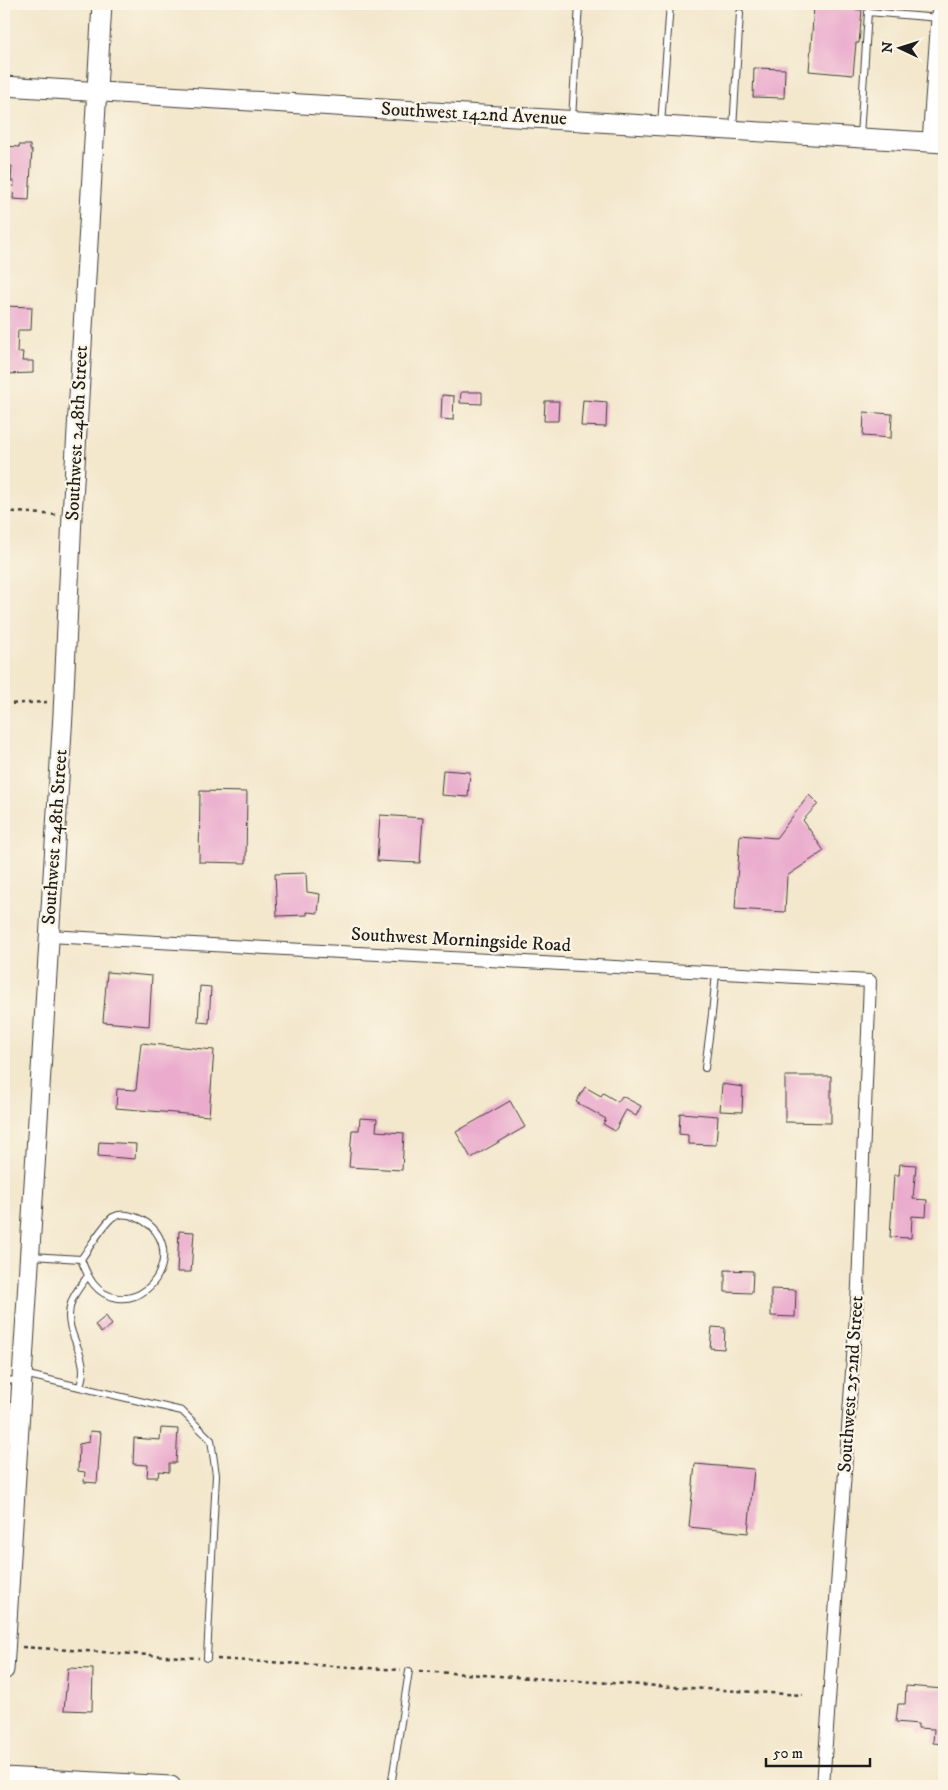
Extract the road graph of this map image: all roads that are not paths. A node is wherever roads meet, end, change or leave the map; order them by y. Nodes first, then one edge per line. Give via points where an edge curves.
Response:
1 (102, 4) edge
2 (579, 4) edge
3 (670, 4) edge
4 (942, 11) edge
5 (740, 13) dead end
6 (4, 86) edge
7 (96, 92) junction
8 (572, 120) junction
9 (661, 125) junction
10 (733, 130) junction
11 (860, 138) junction
12 (938, 142) edge
13 (49, 936) junction
14 (716, 973) junction
15 (870, 981) joint
16 (705, 1068) dead end
17 (30, 1256) junction
18 (81, 1259) junction
19 (87, 1277) junction
20 (23, 1377) junction
21 (4, 1380) edge
22 (80, 1387) junction
23 (6, 1604) edge
24 (208, 1658) dead end
25 (4, 1670) edge
26 (410, 1670) dead end
27 (4, 1777) edge
28 (171, 1786) edge
29 (391, 1786) edge
30 (823, 1786) edge

1 - 7 street, Southwest 248th Street
2 - 8 lane
3 - 9 lane
4 - 11 lane via 868,12
4 - 12 street
5 - 10 lane
6 - 7 street, Southwest 142nd Avenue
7 - 8 street, Southwest 142nd Avenue
7 - 13 street, Southwest 248th Street
8 - 9 street, Southwest 142nd Avenue
9 - 10 street, Southwest 142nd Avenue
10 - 11 street, Southwest 142nd Avenue
11 - 12 street, Southwest 142nd Avenue
13 - 14 street, Southwest Morningside Road
13 - 17 street, Southwest 248th Street
14 - 15 street, Southwest Morningside Road
14 - 16 lane
15 - 30 street, Southwest 252nd Street via 858,1286
17 - 18 lane
17 - 20 street, Southwest 248th Street
18 - 19 lane
18 - 19 lane via 111,1218 120,1214 145,1220 160,1238 164,1254 161,1270 145,1292 126,1298 112,1297
19 - 22 lane via 75,1294 70,1313 72,1332 82,1360
20 - 21 lane
20 - 22 lane
20 - 23 street, Southwest 248th Street
22 - 24 lane via 182,1410 211,1440 216,1475
23 - 25 street, Southwest 248th Street
26 - 29 lane
27 - 28 street

